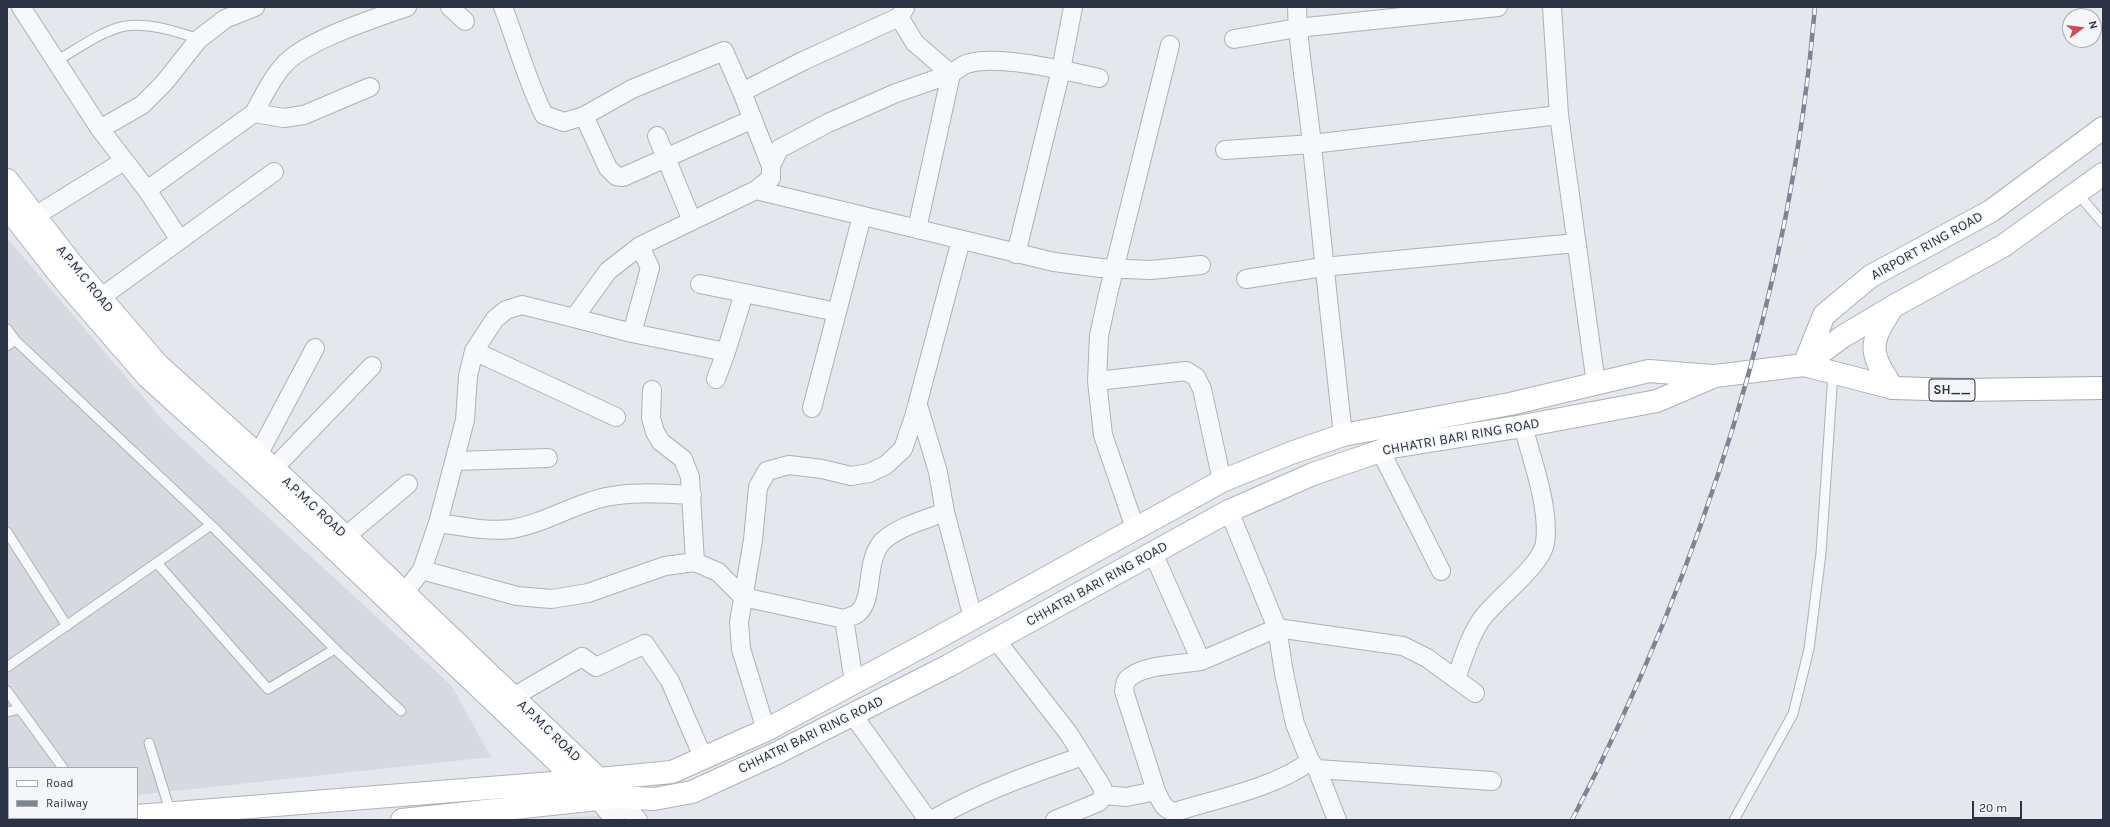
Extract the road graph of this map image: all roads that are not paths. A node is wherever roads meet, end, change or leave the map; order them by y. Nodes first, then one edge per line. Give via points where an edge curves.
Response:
1 (20, 7) edge
2 (255, 7) edge
3 (407, 7) edge
4 (450, 7) edge
5 (503, 7) edge
6 (1073, 7) edge
7 (1297, 7) edge
8 (1498, 7) edge
9 (1552, 7) edge
10 (902, 12) edge
11 (465, 21) dead end
12 (1297, 28) junction
13 (198, 39) junction
14 (1234, 39) dead end
15 (1170, 45) dead end
16 (56, 61) junction
17 (1061, 70) junction
18 (951, 74) junction
19 (1099, 78) dead end
20 (370, 86) dead end
21 (742, 92) junction
22 (254, 113) junction
23 (1559, 115) junction
24 (584, 116) junction
25 (753, 119) junction
26 (2103, 128) edge
27 (100, 129) junction
28 (657, 136) dead end
29 (1312, 144) junction
30 (1225, 150) dead end
31 (667, 158) junction
32 (124, 161) junction
33 (772, 166) junction
34 (274, 172) dead end
35 (2103, 174) edge
36 (7, 180) edge
37 (147, 190) junction
38 (756, 190) junction
39 (2077, 193) junction
40 (7, 207) edge
41 (35, 216) junction
42 (862, 216) junction
43 (692, 221) junction
44 (2103, 223) edge
45 (916, 229) junction
46 (180, 240) junction
47 (961, 240) junction
48 (1576, 243) junction
49 (640, 246) junction
50 (1016, 254) junction
51 (1201, 265) dead end
52 (1323, 267) junction
53 (1115, 268) junction
54 (1246, 279) dead end
55 (700, 284) dead end
56 (744, 293) junction
57 (100, 298) junction
58 (1894, 306) junction
59 (836, 312) junction
60 (574, 318) junction
61 (7, 329) edge
62 (632, 333) junction
63 (16, 340) junction
64 (7, 346) edge
65 (315, 348) dead end
66 (474, 351) junction
67 (726, 352) junction
68 (1804, 364) junction
69 (372, 366) dead end
70 (1833, 373) junction
71 (1715, 376) junction
72 (716, 379) dead end
73 (1097, 381) junction
74 (1596, 384) junction
75 (1893, 388) junction
76 (2103, 388) edge
77 (652, 390) dead end
78 (918, 405) junction
79 (812, 408) dead end
80 (616, 417) dead end
81 (1523, 426) junction
82 (1343, 435) junction
83 (1380, 450) junction
84 (548, 458) dead end
85 (455, 461) junction
86 (266, 462) junction
87 (1222, 481) junction
88 (408, 484) dead end
89 (692, 495) junction
90 (1229, 511) junction
91 (945, 512) junction
92 (438, 523) junction
93 (212, 525) junction
94 (1135, 528) junction
95 (7, 532) edge
96 (345, 536) junction
97 (1153, 553) junction
98 (695, 562) junction
99 (157, 563) junction
100 (422, 570) junction
101 (1440, 571) dead end
102 (404, 593) junction
103 (743, 597) junction
104 (973, 618) junction
105 (844, 619) junction
106 (67, 626) junction
107 (1277, 628) junction
108 (996, 640) junction
109 (335, 649) junction
110 (1201, 661) junction
111 (7, 667) edge
112 (1456, 679) junction
113 (854, 682) junction
114 (7, 691) edge
115 (1475, 693) dead end
116 (513, 697) junction
117 (19, 709) junction
118 (400, 711) dead end
119 (7, 712) edge
120 (853, 714) junction
121 (766, 730) junction
122 (149, 743) dead end
123 (1083, 756) junction
124 (703, 757) junction
125 (1314, 765) junction
126 (62, 767) edge
127 (1492, 781) dead end
128 (598, 789) junction
129 (1156, 791) junction
130 (1104, 795) junction
131 (171, 814) junction
132 (138, 816) edge
133 (402, 820) edge
134 (615, 820) edge
135 (638, 820) edge
136 (928, 820) edge
137 (932, 820) edge
138 (1055, 820) edge
139 (1337, 820) edge
140 (1734, 820) edge

1 - 16 street
2 - 13 street via 225,19
3 - 22 street via 302,49 283,65
4 - 11 street
5 - 24 street via 533,93 544,115 564,122
6 - 17 street
7 - 12 street
8 - 12 street
9 - 23 street
10 - 18 street via 915,42
10 - 21 street
12 - 14 street
12 - 29 street
13 - 16 lane via 171,30 143,25 124,26 109,31
13 - 27 street via 164,83 142,105
15 - 53 street
16 - 27 street
17 - 18 street via 987,60 968,63
17 - 19 street
17 - 50 street
18 - 33 street via 896,93 828,123 780,150
18 - 45 street
20 - 22 street via 304,115 284,118
21 - 24 street via 724,51 632,89
21 - 25 street
22 - 37 street
23 - 29 street
23 - 48 street
24 - 31 street via 608,168 616,176 630,175
25 - 31 street
25 - 33 street
26 - 68 main road, AIRPORT RING ROAD via 1990,211 1871,276 1824,315
27 - 32 street
28 - 31 street
29 - 30 street
29 - 52 street
31 - 43 street
32 - 37 street
32 - 41 street
33 - 38 street via 771,178
34 - 46 street
35 - 39 main road
36 - 41 main road, A.P.M.C ROAD
37 - 46 street
38 - 42 street
38 - 43 street
39 - 44 lane
39 - 58 main road via 2003,246
40 - 128 main road, A.P.M.C ROAD via 63,279 147,376
41 - 57 main road, A.P.M.C ROAD
42 - 45 street
42 - 59 street
43 - 49 street
45 - 47 street
46 - 57 street
47 - 50 street
47 - 78 street
48 - 52 street
48 - 74 street
49 - 60 street via 608,271
49 - 62 street via 650,268
50 - 53 street via 1074,266
51 - 53 street via 1151,270
52 - 54 street
52 - 82 street
53 - 73 street via 1099,336
55 - 56 street
56 - 59 street
56 - 67 street
57 - 86 main road, A.P.M.C ROAD via 158,365
58 - 68 main road via 1842,337
58 - 75 main road via 1874,343 1879,367
59 - 79 street
60 - 62 street
60 - 66 street via 522,306 506,310 495,319
61 - 63 lane
62 - 67 street
63 - 64 lane
63 - 93 lane
65 - 86 street
66 - 80 street
66 - 85 street via 468,376 465,420
67 - 72 street
68 - 70 main road, SH__
68 - 71 main road, CHHATRI BARI RING ROAD
69 - 86 street
70 - 75 main road, SH__
70 - 140 lane via 1821,554 1809,649 1793,714
71 - 74 main road via 1649,371
71 - 81 main road, CHHATRI BARI RING ROAD via 1657,401
73 - 87 street via 1186,371 1196,377 1202,389
73 - 94 street via 1103,435
74 - 82 main road via 1510,404
75 - 76 main road, SH__
77 - 89 street via 651,418 655,432 661,442 683,459 690,477
78 - 91 street via 938,472
78 - 103 street via 903,449 886,465 869,474 851,476 789,465 767,471 758,487 753,540
81 - 83 main road, CHHATRI BARI RING ROAD
81 - 112 street via 1542,500 1545,544 1537,561 1500,597 1481,620
82 - 87 main road via 1290,453
83 - 90 main road, CHHATRI BARI RING ROAD via 1314,474
83 - 101 street
84 - 85 street
85 - 92 street
86 - 96 main road, A.P.M.C ROAD
87 - 94 main road
88 - 96 street
89 - 92 street via 632,493 607,497 582,503 557,515 512,529 494,530
89 - 98 street
90 - 97 main road, CHHATRI BARI RING ROAD
90 - 107 street
91 - 104 street
91 - 105 street via 900,530 883,542 871,566 866,602 858,613
92 - 100 street
93 - 99 lane
93 - 109 lane
94 - 104 main road
95 - 106 lane
96 - 102 main road, A.P.M.C ROAD
97 - 108 main road, CHHATRI BARI RING ROAD
97 - 110 street
98 - 100 street via 665,566 588,593 551,599 517,596
98 - 103 street via 718,572
99 - 106 lane
99 - 109 lane via 268,689
100 - 102 street
102 - 116 main road, A.P.M.C ROAD
103 - 105 street
103 - 121 street via 738,622 741,649
104 - 113 main road
105 - 113 street
106 - 111 lane
107 - 110 street
107 - 112 street via 1403,646 1427,658
107 - 125 street via 1295,724
108 - 120 main road, CHHATRI BARI RING ROAD
108 - 123 street via 1053,712
109 - 118 lane
110 - 129 street via 1153,668 1130,677 1125,683 1124,691
112 - 115 street
113 - 121 main road
114 - 117 lane
116 - 124 street via 582,657 596,667 645,644 670,682
116 - 128 main road, A.P.M.C ROAD
117 - 119 lane
117 - 126 lane
120 - 128 main road, CHHATRI BARI RING ROAD via 692,792 654,799
120 - 136 street
121 - 124 main road
122 - 131 lane
123 - 130 street via 1102,787
123 - 137 street via 1005,784
124 - 128 main road via 672,772
125 - 127 street
125 - 129 street via 1276,780 1175,812 1164,807
125 - 139 street
128 - 131 main road
128 - 133 main road, CHHATRI BARI RING ROAD
128 - 134 street, A.P.M.C ROAD
128 - 135 street, A.P.M.C ROAD
129 - 130 street via 1126,797
130 - 138 street via 1099,802
131 - 132 main road

